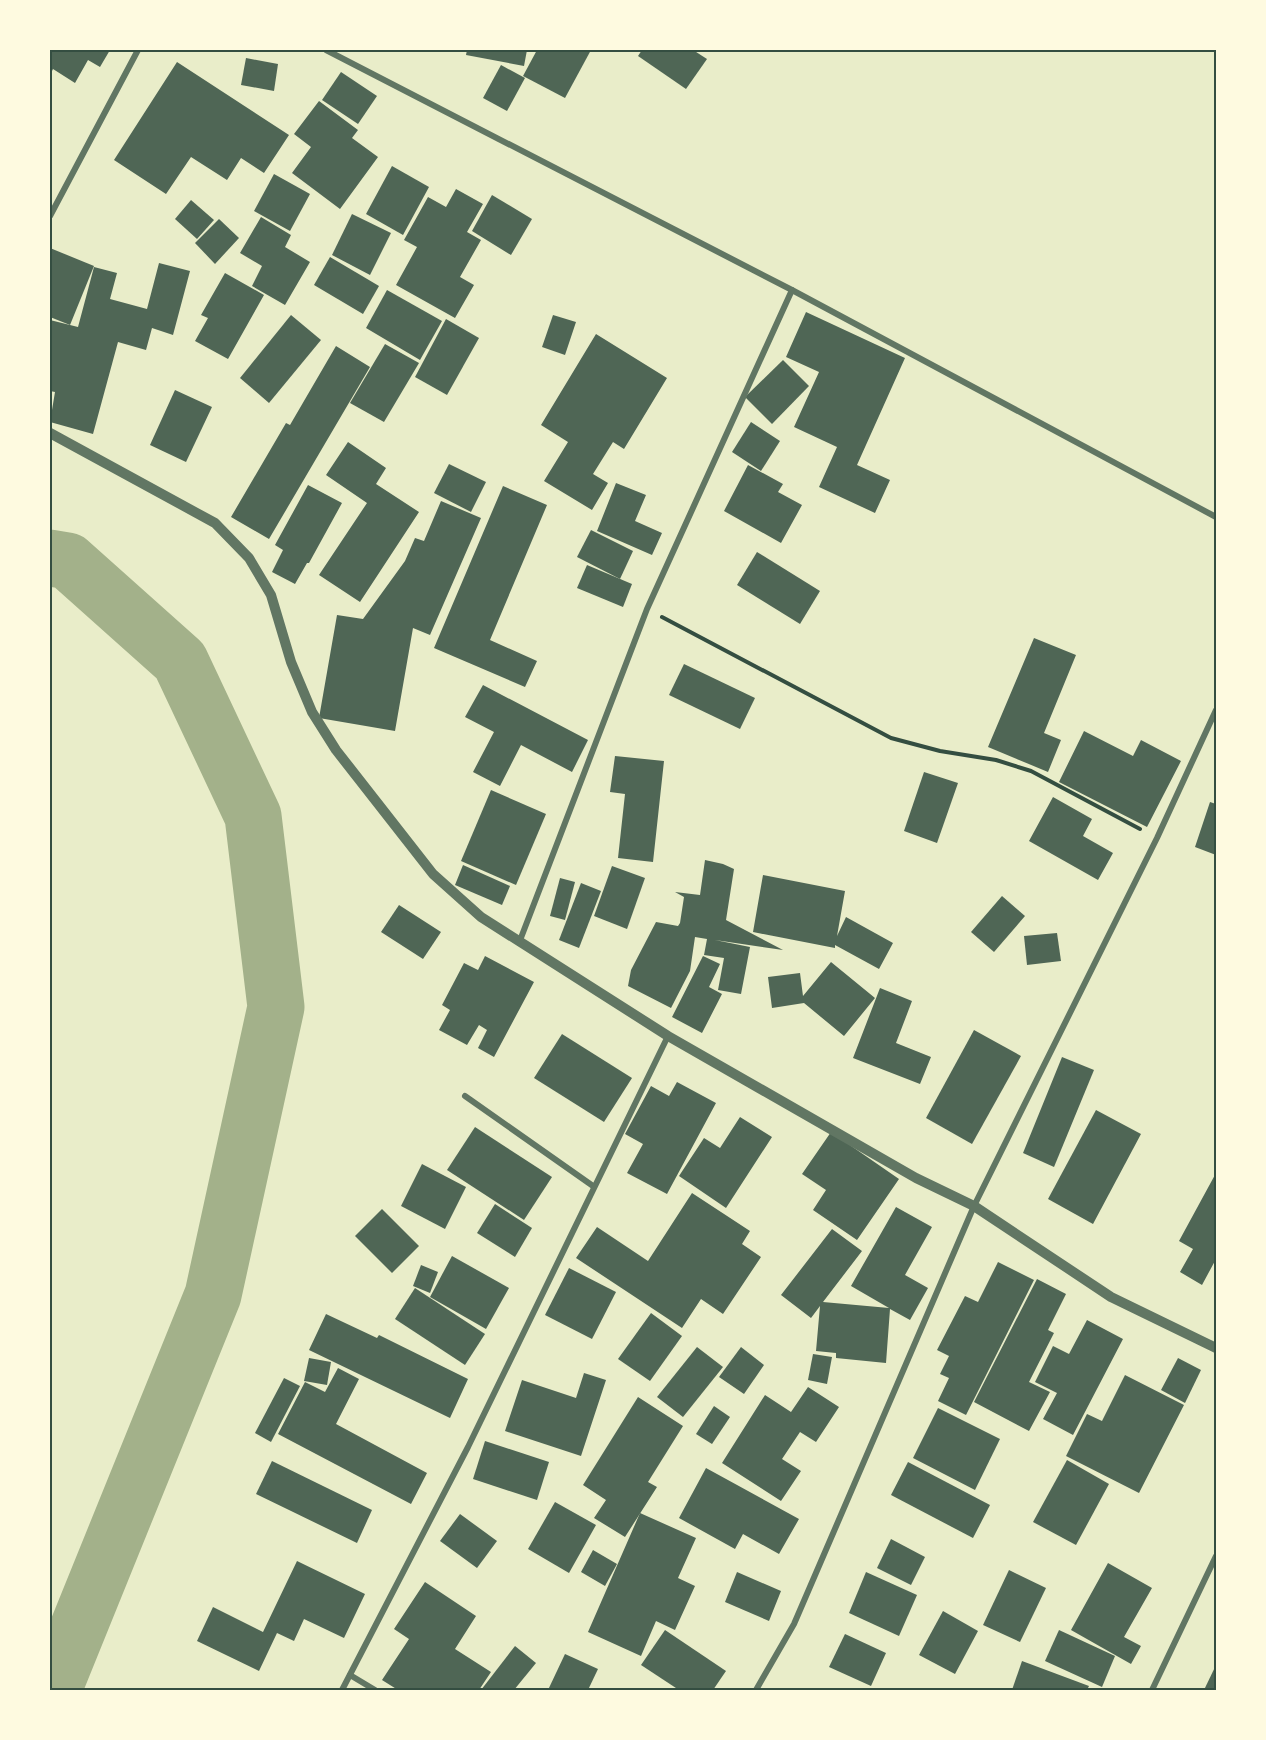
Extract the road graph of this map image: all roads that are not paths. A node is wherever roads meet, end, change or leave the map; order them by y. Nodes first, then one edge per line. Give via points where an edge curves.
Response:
1 (138, 50) edge
2 (326, 50) edge
3 (50, 216) edge
4 (792, 290) junction
5 (50, 433) edge
6 (1216, 517) edge
7 (1216, 710) edge
8 (519, 944) junction
9 (668, 1036) junction
10 (465, 1096) dead end
11 (593, 1186) junction
12 (974, 1206) junction
13 (1216, 1348) edge
14 (1216, 1556) edge
15 (350, 1675) junction
16 (342, 1690) edge
17 (375, 1690) edge
18 (756, 1690) edge
19 (1152, 1690) edge

1 - 3 street
2 - 4 street
4 - 6 street
4 - 8 street via 647,609
5 - 8 street via 215,523 249,558 271,595 291,662 312,712 336,750 433,874 481,917
7 - 12 street via 1157,838
8 - 9 street
9 - 11 street
9 - 12 street via 916,1178
10 - 11 street
11 - 15 street via 473,1436
12 - 13 street via 1111,1297
12 - 18 street via 794,1624
14 - 19 street
15 - 16 street
15 - 17 street

